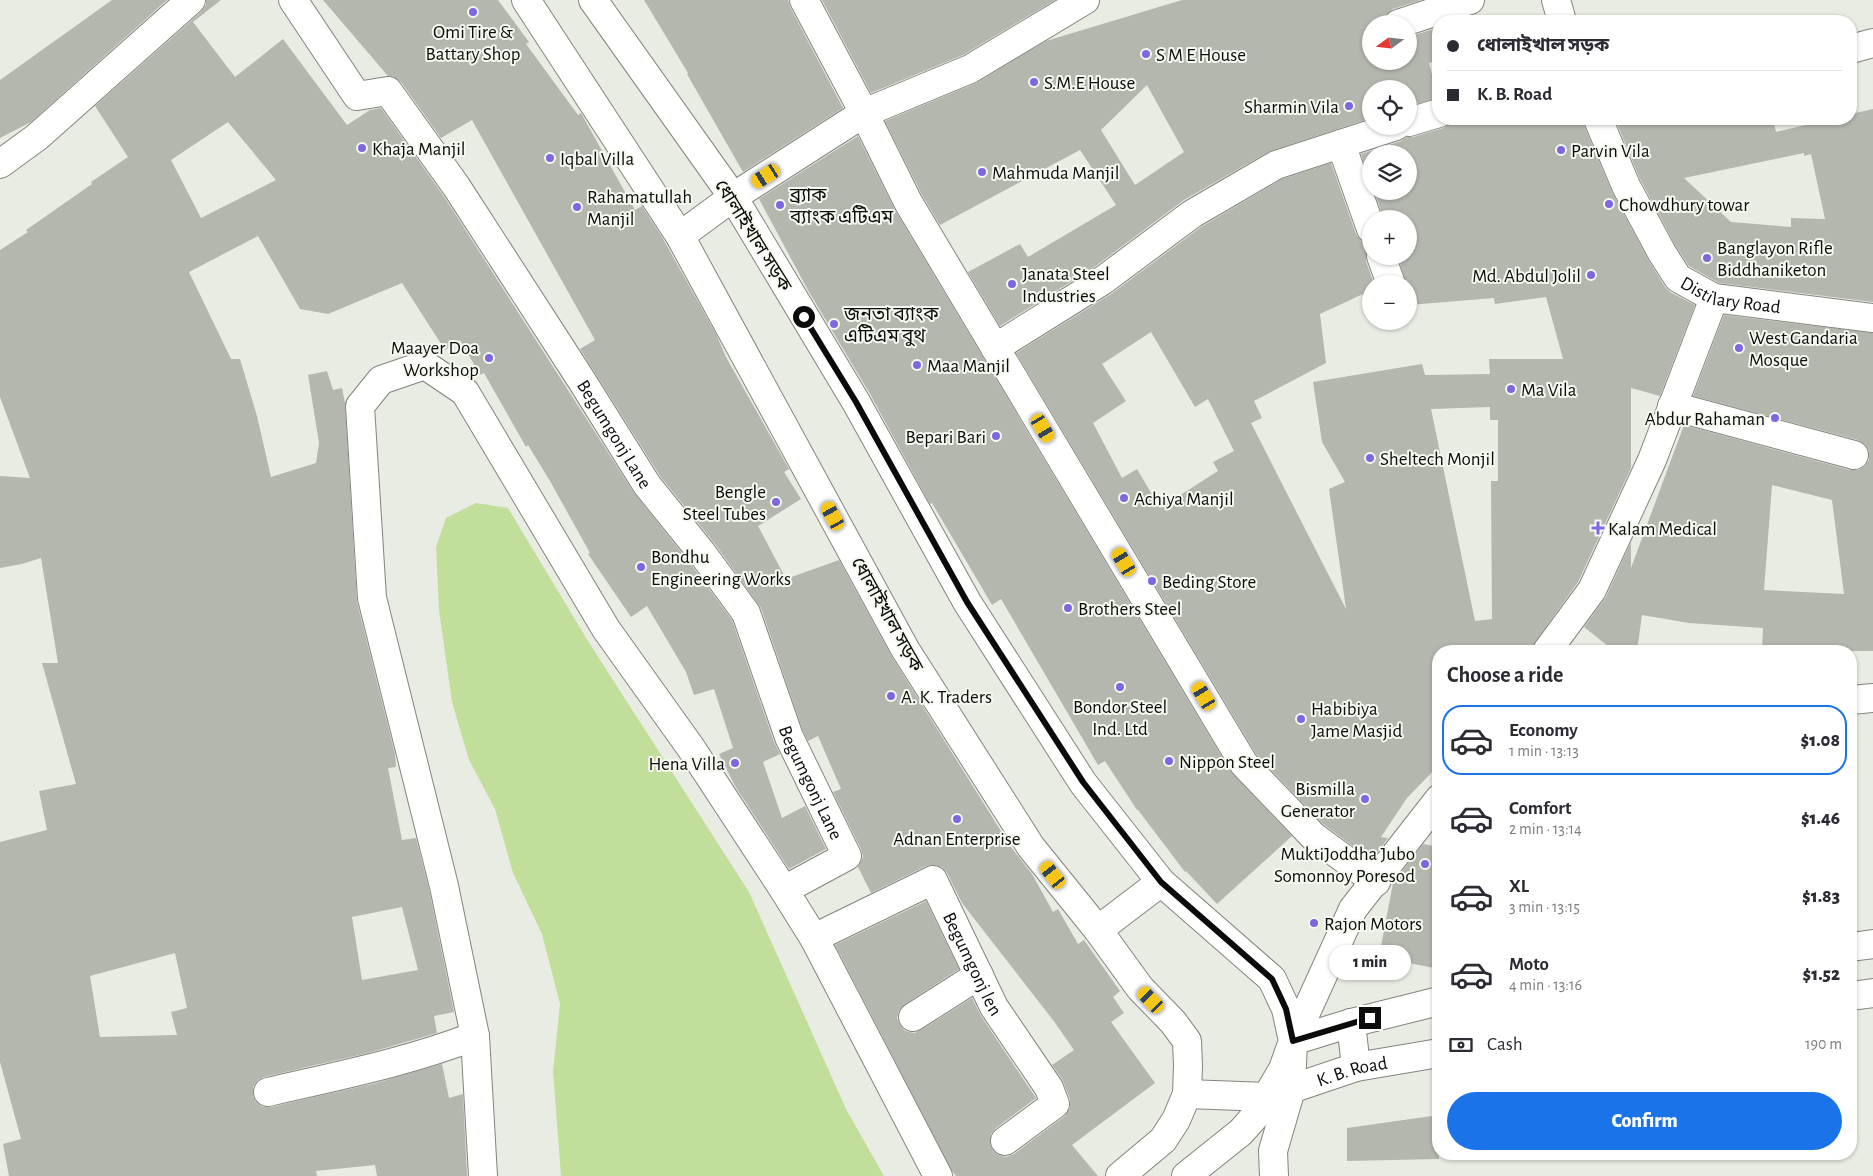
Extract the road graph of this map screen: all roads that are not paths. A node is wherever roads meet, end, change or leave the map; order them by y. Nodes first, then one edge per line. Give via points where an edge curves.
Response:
1 (191, 0) edge
2 (293, 0) edge
3 (526, 0) edge
4 (593, 0) edge
5 (804, 0) edge
6 (1085, 0) edge
7 (1470, 0) edge
8 (1556, 0) edge
9 (1560, 15) edge
10 (1418, 17) edge
11 (1873, 43) edge
12 (1857, 47) edge
13 (864, 113) junction
14 (1432, 115) edge
15 (1417, 120) edge
16 (1601, 125) edge
17 (1368, 135) edge
18 (1341, 144) junction
19 (0, 164) edge
20 (733, 198) junction
21 (1364, 210) edge
22 (680, 236) junction
23 (1714, 298) junction
24 (1873, 318) edge
25 (995, 348) junction
26 (1672, 406) junction
27 (1854, 455) dead end
28 (1551, 645) edge
29 (1873, 698) edge
30 (1857, 699) edge
31 (1432, 808) edge
32 (1161, 882) junction
33 (1376, 882) junction
34 (784, 890) junction
35 (1098, 930) junction
36 (814, 938) junction
37 (1873, 944) edge
38 (1857, 946) edge
39 (979, 975) junction
40 (1873, 993) edge
41 (1857, 995) edge
42 (1432, 1003) edge
43 (913, 1017) dead end
44 (1351, 1023) junction
45 (474, 1036) junction
46 (1293, 1041) junction
47 (1432, 1054) edge
48 (1356, 1067) junction
49 (268, 1092) dead end
50 (1279, 1093) junction
51 (1187, 1094) junction
52 (1005, 1141) dead end
53 (483, 1176) edge
54 (938, 1176) edge
55 (1120, 1176) edge
56 (1186, 1176) edge
57 (1274, 1176) edge

1 - 19 street via 37,137
2 - 34 street, Begumgonj Lane via 358,96 388,91 456,186 647,485 746,613 789,737 847,856
3 - 22 street, ধোলাইখাল সড়ক
4 - 20 street, ধোলাইখাল সড়ক
5 - 13 street
6 - 13 street via 970,69
7 - 10 street
8 - 9 street
11 - 12 street
13 - 20 street
13 - 25 street via 908,202
14 - 15 street
16 - 23 street, Distilary Road via 1626,186 1678,278
17 - 18 street
18 - 21 street
18 - 25 street via 1276,165 1192,214 1102,281
20 - 22 street
20 - 32 street, ধোলাইখাল সড়ক via 856,402 967,602 1083,782
22 - 35 street, ধোলাইখাল সড়ক via 905,649 1031,847
23 - 24 street, Distilary Road
23 - 26 street
25 - 33 street via 1244,764 1313,836
26 - 27 street
26 - 28 street via 1652,460 1592,590
29 - 30 street
31 - 33 street
32 - 35 street
32 - 46 street, ধোলাইখাল সড়ক via 1272,979 1286,1009
33 - 46 street via 1353,909
34 - 36 street
34 - 45 street via 691,748 606,629 465,392 425,365 381,380 360,406 372,598 444,886
35 - 51 street, ধোলাইখাল সড়ক via 1140,988 1187,1041
36 - 39 street, Begumgonj len via 933,880
36 - 54 street
37 - 38 street
39 - 43 street
39 - 52 street, Begumgonj len via 994,1007 1049,1088 1055,1104
40 - 41 street
42 - 44 street
44 - 46 street
44 - 48 street
45 - 49 street via 400,1060
45 - 53 street
46 - 50 street via 1282,1069
47 - 48 street, K. B. Road
48 - 50 street, K. B. Road
50 - 51 street
50 - 56 street via 1241,1132
50 - 57 street via 1273,1151
51 - 55 street, ধোলাইখাল সড়ক via 1176,1120 1162,1140

